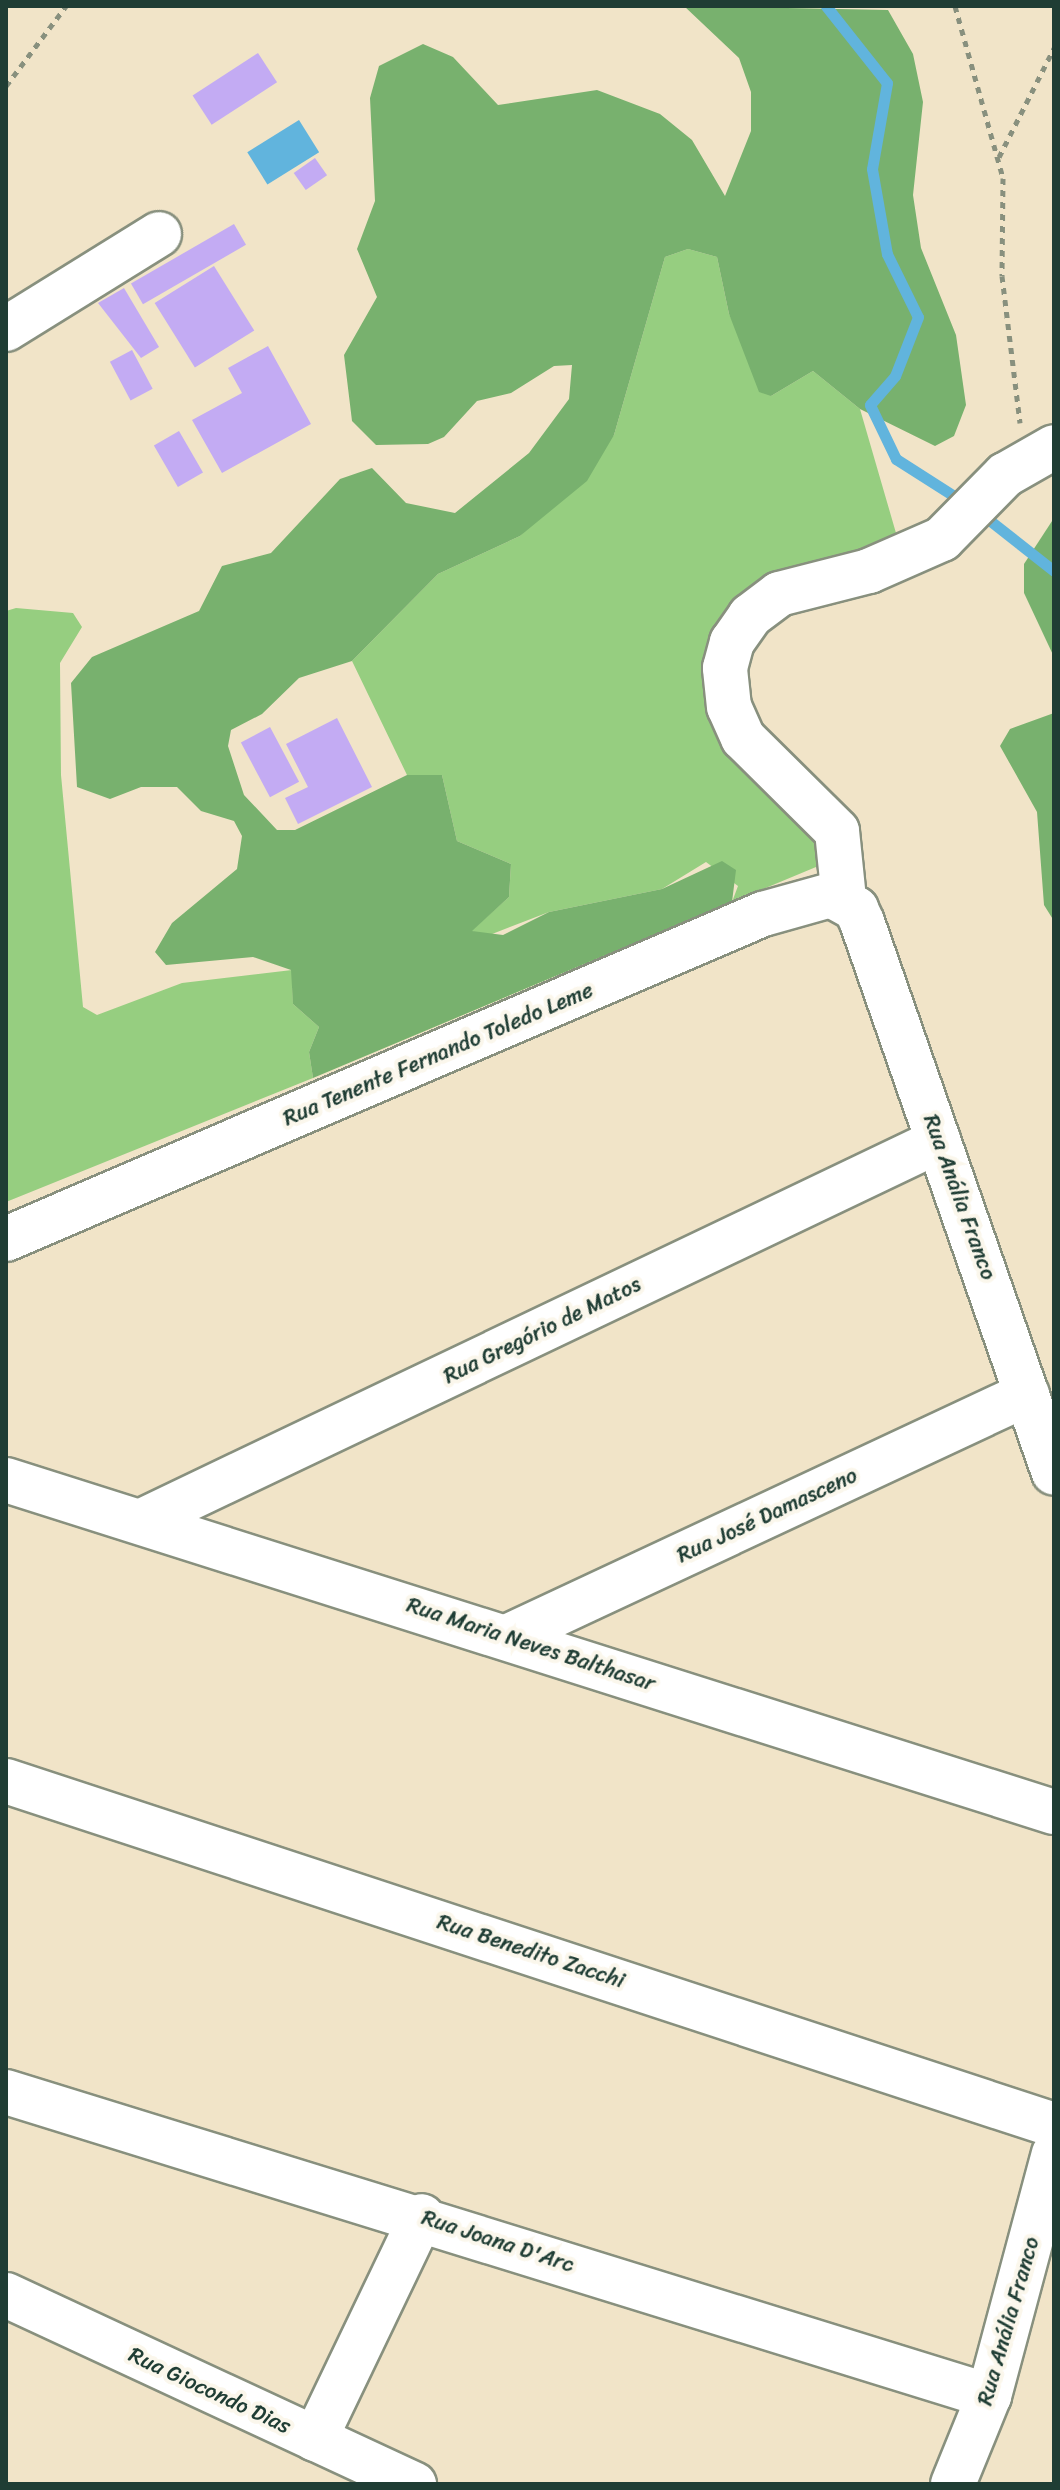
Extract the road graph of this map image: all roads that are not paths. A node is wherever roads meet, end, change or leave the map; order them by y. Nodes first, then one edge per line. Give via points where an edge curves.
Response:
1 (159, 234) dead end
2 (6, 329) edge
3 (1039, 456) edge
4 (853, 910) junction
5 (938, 1141) junction
6 (6, 1239) edge
7 (1027, 1394) junction
8 (1054, 1473) edge
9 (6, 1480) edge
10 (146, 1519) junction
11 (507, 1637) junction
12 (6, 1781) edge
13 (1054, 1812) edge
14 (6, 2092) edge
15 (1054, 2125) edge
16 (1054, 2154) edge
17 (422, 2216) junction
18 (6, 2295) edge
19 (989, 2396) junction
20 (315, 2439) junction
21 (414, 2484) edge
22 (953, 2484) edge

1 - 2 street
3 - 4 street, Rua Anália Franco via 942,539 869,571 779,594 750,616 732,642 725,668 729,707 743,738 837,831
4 - 5 street, Rua Anália Franco
4 - 6 street, Rua Tenente Fernando Toledo Leme via 819,894 776,909
5 - 7 street, Rua Anália Franco
5 - 10 street, Rua Gregório de Matos
7 - 8 street, Rua Anália Franco
7 - 11 street, Rua José Damasceno
9 - 10 street, Rua Maria Neves Balthasar
10 - 11 street, Rua Maria Neves Balthasar
11 - 13 street, Rua Maria Neves Balthasar
12 - 15 street, Rua Benedito Zacchi
14 - 17 street, Rua Joana D'Arc
16 - 19 street, Rua Anália Franco
17 - 19 street, Rua Joana D'Arc
17 - 20 street
18 - 20 street, Rua Giocondo Dias
19 - 22 street, Rua Anália Franco
20 - 21 street, Rua Giocondo Dias

